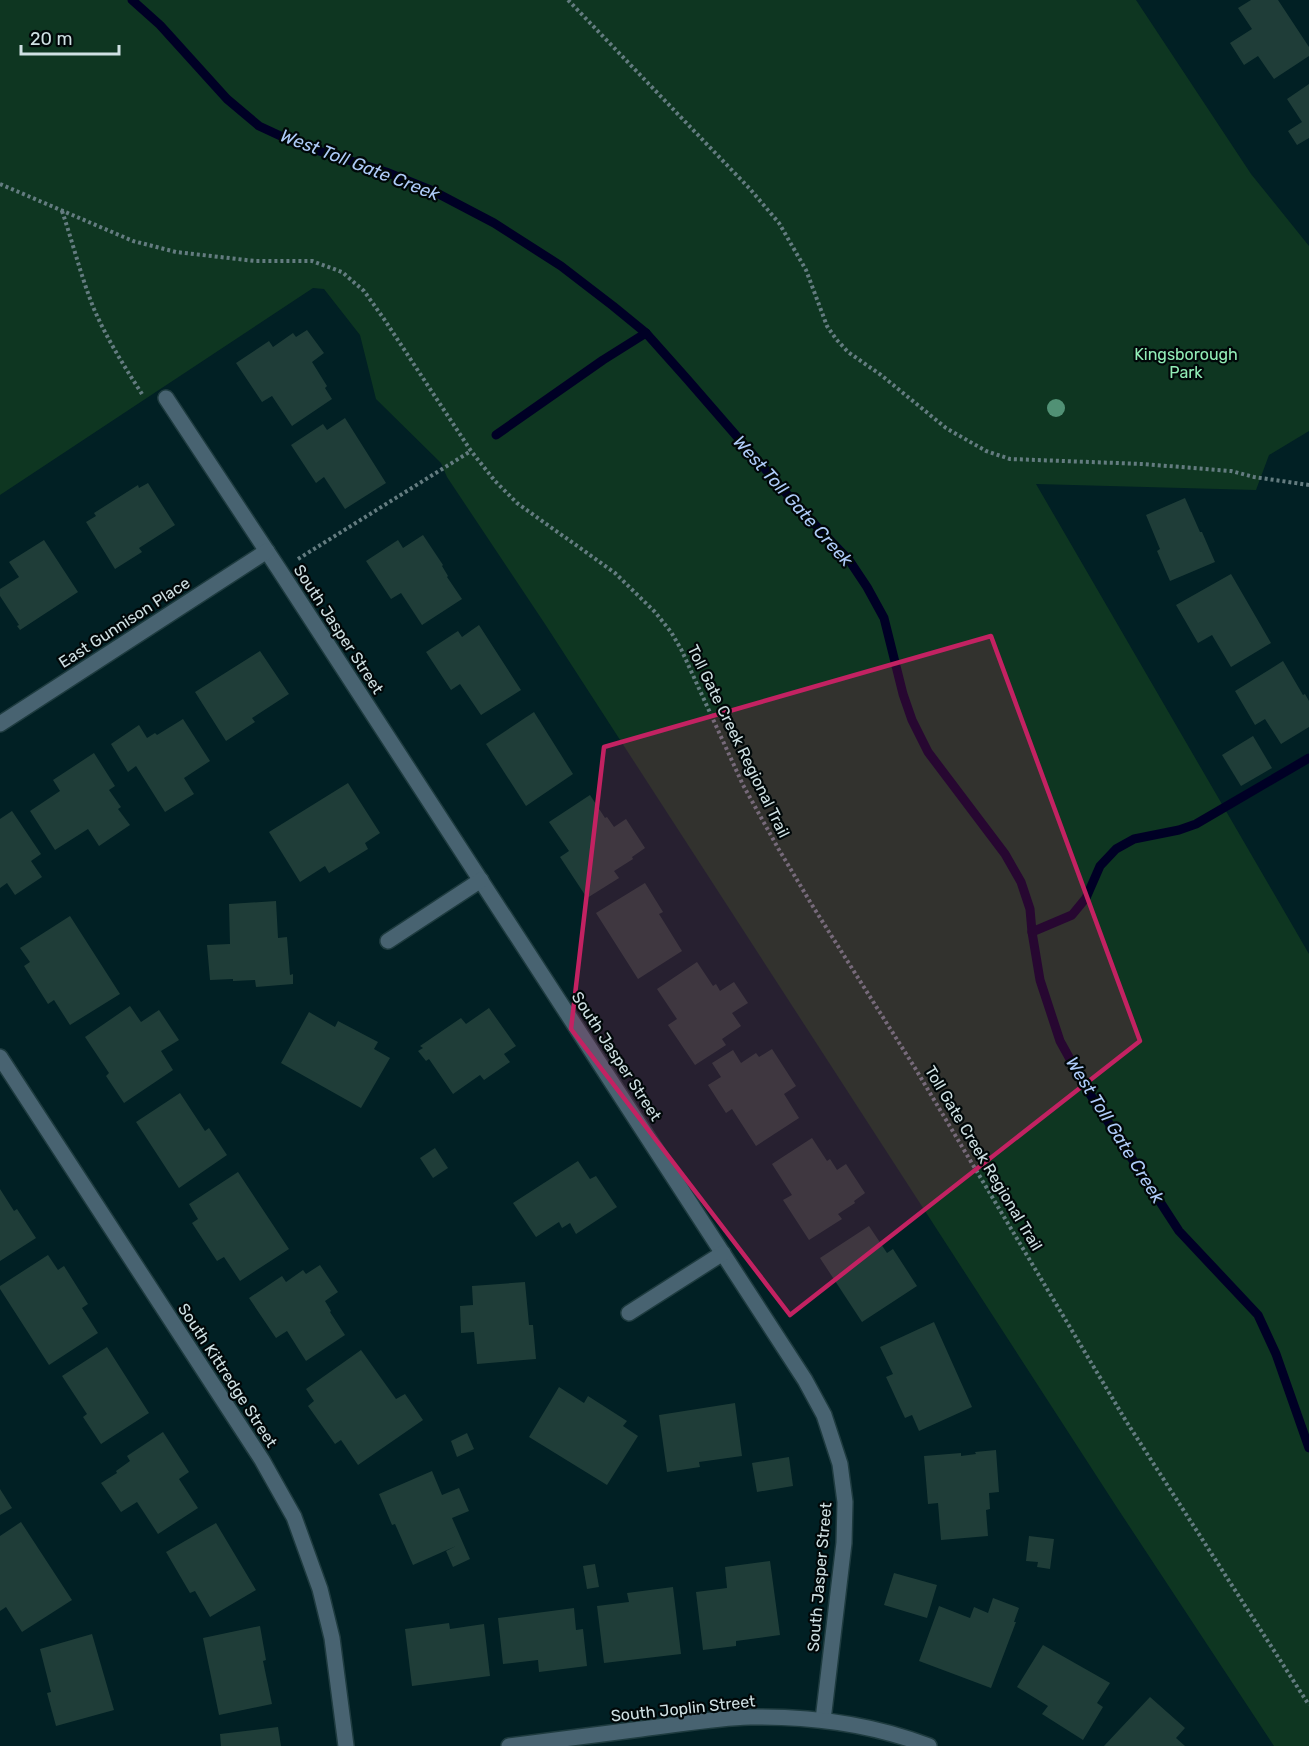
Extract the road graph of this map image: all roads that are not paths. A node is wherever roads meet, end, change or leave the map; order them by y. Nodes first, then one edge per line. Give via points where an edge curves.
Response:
1 (166, 398) road end
2 (267, 551) junction
3 (0, 724) edge
4 (481, 880) junction
5 (388, 940) dead end
6 (0, 1057) edge
7 (723, 1253) junction
8 (630, 1313) dead end
9 (823, 1720) junction
10 (346, 1746) edge
11 (509, 1746) edge
12 (929, 1746) edge

1 - 2 street, South Jasper Street
2 - 3 street, East Gunnison Place
2 - 4 street, South Jasper Street
4 - 5 street
4 - 7 street, South Jasper Street
6 - 10 street, South Kittredge Street via 262,1460 294,1517 320,1589 332,1638
7 - 8 street
7 - 9 street, South Jasper Street via 805,1380 824,1415 840,1464 845,1502 844,1544
9 - 11 street, South Joplin Street via 749,1717
9 - 12 street, South Joplin Street via 866,1727

